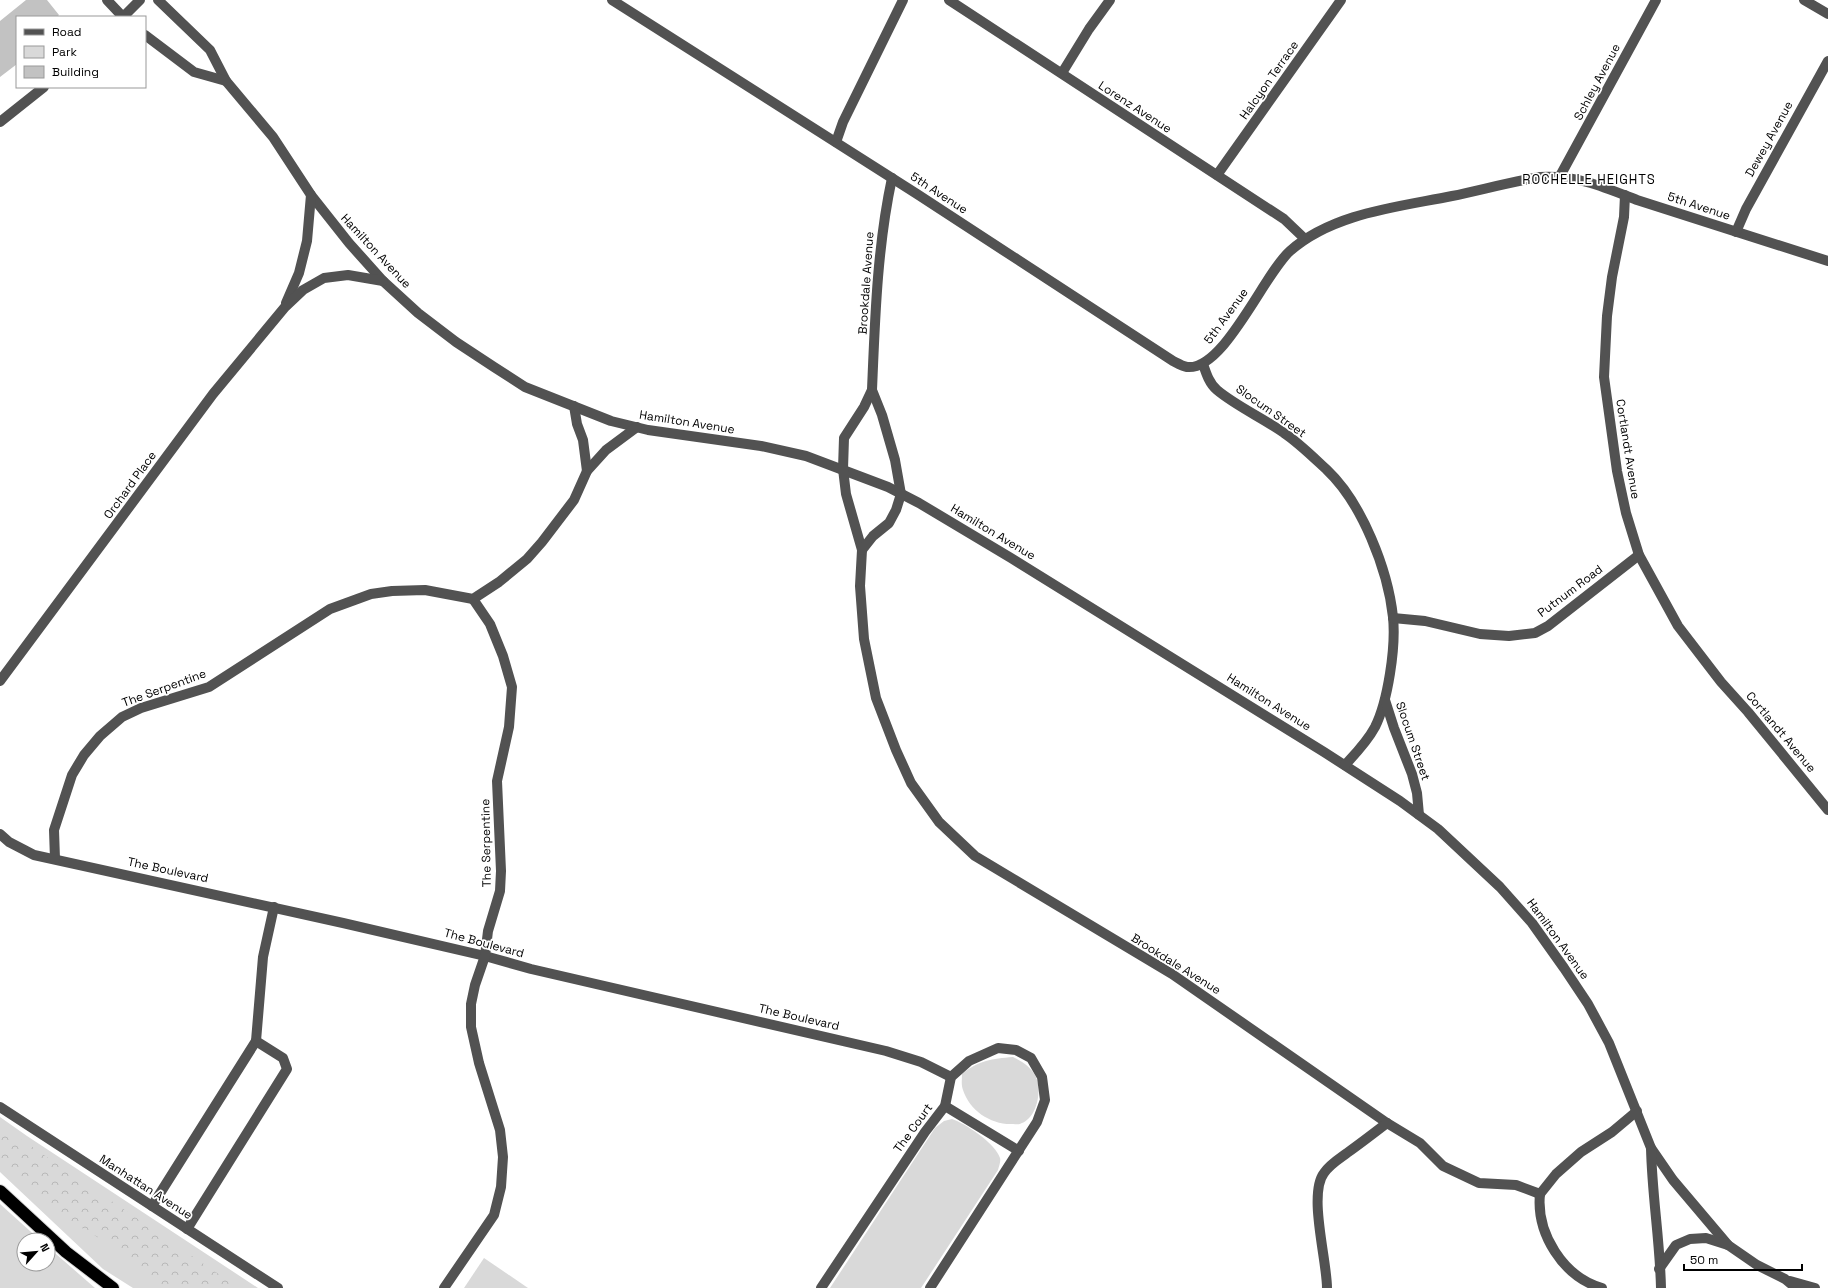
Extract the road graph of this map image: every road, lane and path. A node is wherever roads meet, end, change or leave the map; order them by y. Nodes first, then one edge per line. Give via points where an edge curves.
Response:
1 (107, 0) edge
2 (140, 0) edge
3 (158, 0) edge
4 (612, 0) edge
5 (903, 0) edge
6 (949, 0) edge
7 (1110, 0) edge
8 (1341, 0) edge
9 (1656, 0) edge
10 (1804, 0) edge
11 (1828, 14) edge
12 (122, 16) edge
13 (124, 16) edge
14 (146, 36) edge
15 (1828, 61) edge
16 (1062, 73) junction
17 (226, 81) junction
18 (43, 88) edge
19 (0, 122) edge
20 (836, 142) junction
21 (1217, 175) junction
22 (1560, 176) junction
23 (892, 178) junction
24 (311, 196) junction
25 (1625, 196) junction
26 (1736, 232) junction
27 (1305, 239) junction
28 (1828, 261) edge
29 (383, 281) junction
30 (285, 307) junction
31 (1203, 364) junction
32 (872, 390) junction
33 (574, 406) junction
34 (636, 427) junction
35 (843, 469) junction
36 (587, 471) junction
37 (901, 494) junction
38 (862, 550) junction
39 (1639, 555) junction
40 (473, 599) junction
41 (1394, 618) junction
42 (0, 681) edge
43 (1385, 700) junction
44 (1345, 765) junction
45 (1828, 810) edge
46 (1419, 815) junction
47 (0, 834) edge
48 (4, 841) edge
49 (55, 859) junction
50 (274, 907) junction
51 (485, 956) junction
52 (256, 1041) junction
53 (951, 1077) junction
54 (945, 1106) junction
55 (0, 1108) edge
56 (1637, 1111) junction
57 (1387, 1123) junction
58 (1652, 1148) junction
59 (1019, 1151) junction
60 (0, 1190) edge
61 (1540, 1194) junction
62 (152, 1206) junction
63 (187, 1229) junction
64 (1728, 1245) junction
65 (1660, 1269) junction
66 (1785, 1280) junction
67 (1596, 1287) edge
68 (113, 1288) edge
69 (278, 1288) edge
70 (444, 1288) edge
71 (821, 1288) edge
72 (930, 1288) edge
73 (1327, 1288) edge
74 (1661, 1288) edge
75 (1796, 1288) edge
76 (1815, 1288) edge

1 - 12 street
2 - 13 street
3 - 17 street, Hamilton Avenue via 210,50
4 - 20 street, 5th Avenue
5 - 20 street via 843,122
6 - 16 street, Lorenz Avenue
7 - 16 street
8 - 21 street, Halcyon Terrace
9 - 22 street, Schley Avenue
10 - 11 street
14 - 17 street via 194,72
15 - 26 street, Dewey Avenue via 1746,209
16 - 21 street, Lorenz Avenue
17 - 24 street, Hamilton Avenue via 273,137
18 - 19 street
20 - 23 street, 5th Avenue
21 - 27 street, Lorenz Avenue via 1284,219
22 - 25 street, 5th Avenue
22 - 27 street, 5th Avenue via 1515,181 1379,211 1336,223
23 - 31 street, 5th Avenue via 1173,361 1187,367
23 - 32 street, Brookdale Avenue via 878,268
24 - 29 street, Hamilton Avenue via 348,243
24 - 30 street, Orchard Place via 307,241 299,273
25 - 26 street, 5th Avenue
25 - 39 street, Cortlandt Avenue via 1624,218 1610,292 1604,377 1616,471
26 - 28 street, 5th Avenue
27 - 31 street, 5th Avenue via 1289,252 1229,338 1216,354
29 - 30 street, Orchard Place via 348,274 324,278 303,290
29 - 33 street, Hamilton Avenue via 418,313 456,342 525,387
30 - 42 street, Orchard Place via 213,394
31 - 41 street, Slocum Street via 1207,377 1217,389 1285,433 1342,485 1366,525 1378,556
32 - 35 street, Brookdale Avenue via 844,438
32 - 37 street, Brookdale Avenue via 895,460
33 - 34 street, Hamilton Avenue
33 - 36 street via 583,440
34 - 35 street, Hamilton Avenue via 761,446 806,456
34 - 36 street via 606,450
35 - 37 street, Hamilton Avenue
35 - 38 street, Brookdale Avenue via 846,494
36 - 40 street via 574,500 537,548 499,582
37 - 38 street, Brookdale Avenue via 888,523
37 - 44 street, Hamilton Avenue via 1011,558
38 - 57 street, Brookdale Avenue via 860,586 864,639 876,698 911,783 939,822 975,856 1172,974
39 - 41 street, Putnum Road via 1548,626 1535,633 1509,636 1480,634 1425,621
39 - 45 street, Cortlandt Avenue via 1678,626 1721,682
40 - 49 street, The Serpentine via 425,590 371,594 330,609 209,687 141,708 122,717 100,736 72,775 54,830
40 - 51 street, The Serpentine via 490,624 512,687 509,727 497,781 500,892 488,931
41 - 43 street, Slocum Street via 1392,663
43 - 44 street, Slocum Street via 1371,733
43 - 46 street, Slocum Street via 1412,774
44 - 46 street, Hamilton Avenue
46 - 56 street, Hamilton Avenue via 1468,856 1532,922 1598,1023
47 - 48 street, The Boulevard
48 - 49 street, The Boulevard via 34,854
49 - 50 street, The Boulevard
50 - 51 street, The Boulevard
50 - 52 street via 263,958
51 - 53 street, The Boulevard via 531,969 886,1051 921,1062
51 - 70 street, The Serpentine via 471,1004 471,1027 479,1063 500,1130 503,1157 501,1187 494,1215
52 - 62 street
52 - 63 street via 283,1058 287,1070
53 - 54 street, The Court
53 - 59 street via 969,1061 998,1048 1016,1050 1031,1058 1042,1078 1045,1100 1037,1122
54 - 59 street
54 - 71 street, The Court
55 - 62 street, Manhattan Avenue
56 - 58 street, Hamilton Avenue
56 - 61 street via 1612,1132 1581,1152 1556,1174
57 - 61 street, Brookdale Avenue via 1420,1143 1443,1166 1479,1183 1516,1185
57 - 73 street via 1332,1164 1323,1174 1318,1186 1318,1220
58 - 64 street, Hamilton Avenue via 1673,1180
58 - 65 street, Hamilton Avenue via 1652,1185
59 - 72 street
60 - 68 highway via 66,1252
61 - 67 street via 1538,1208 1543,1230 1558,1258
62 - 63 street, Manhattan Avenue
63 - 69 street, Manhattan Avenue
64 - 65 street via 1706,1238 1690,1239 1676,1245
64 - 66 street via 1757,1266
65 - 74 street, Hamilton Avenue
66 - 75 street
66 - 76 street

